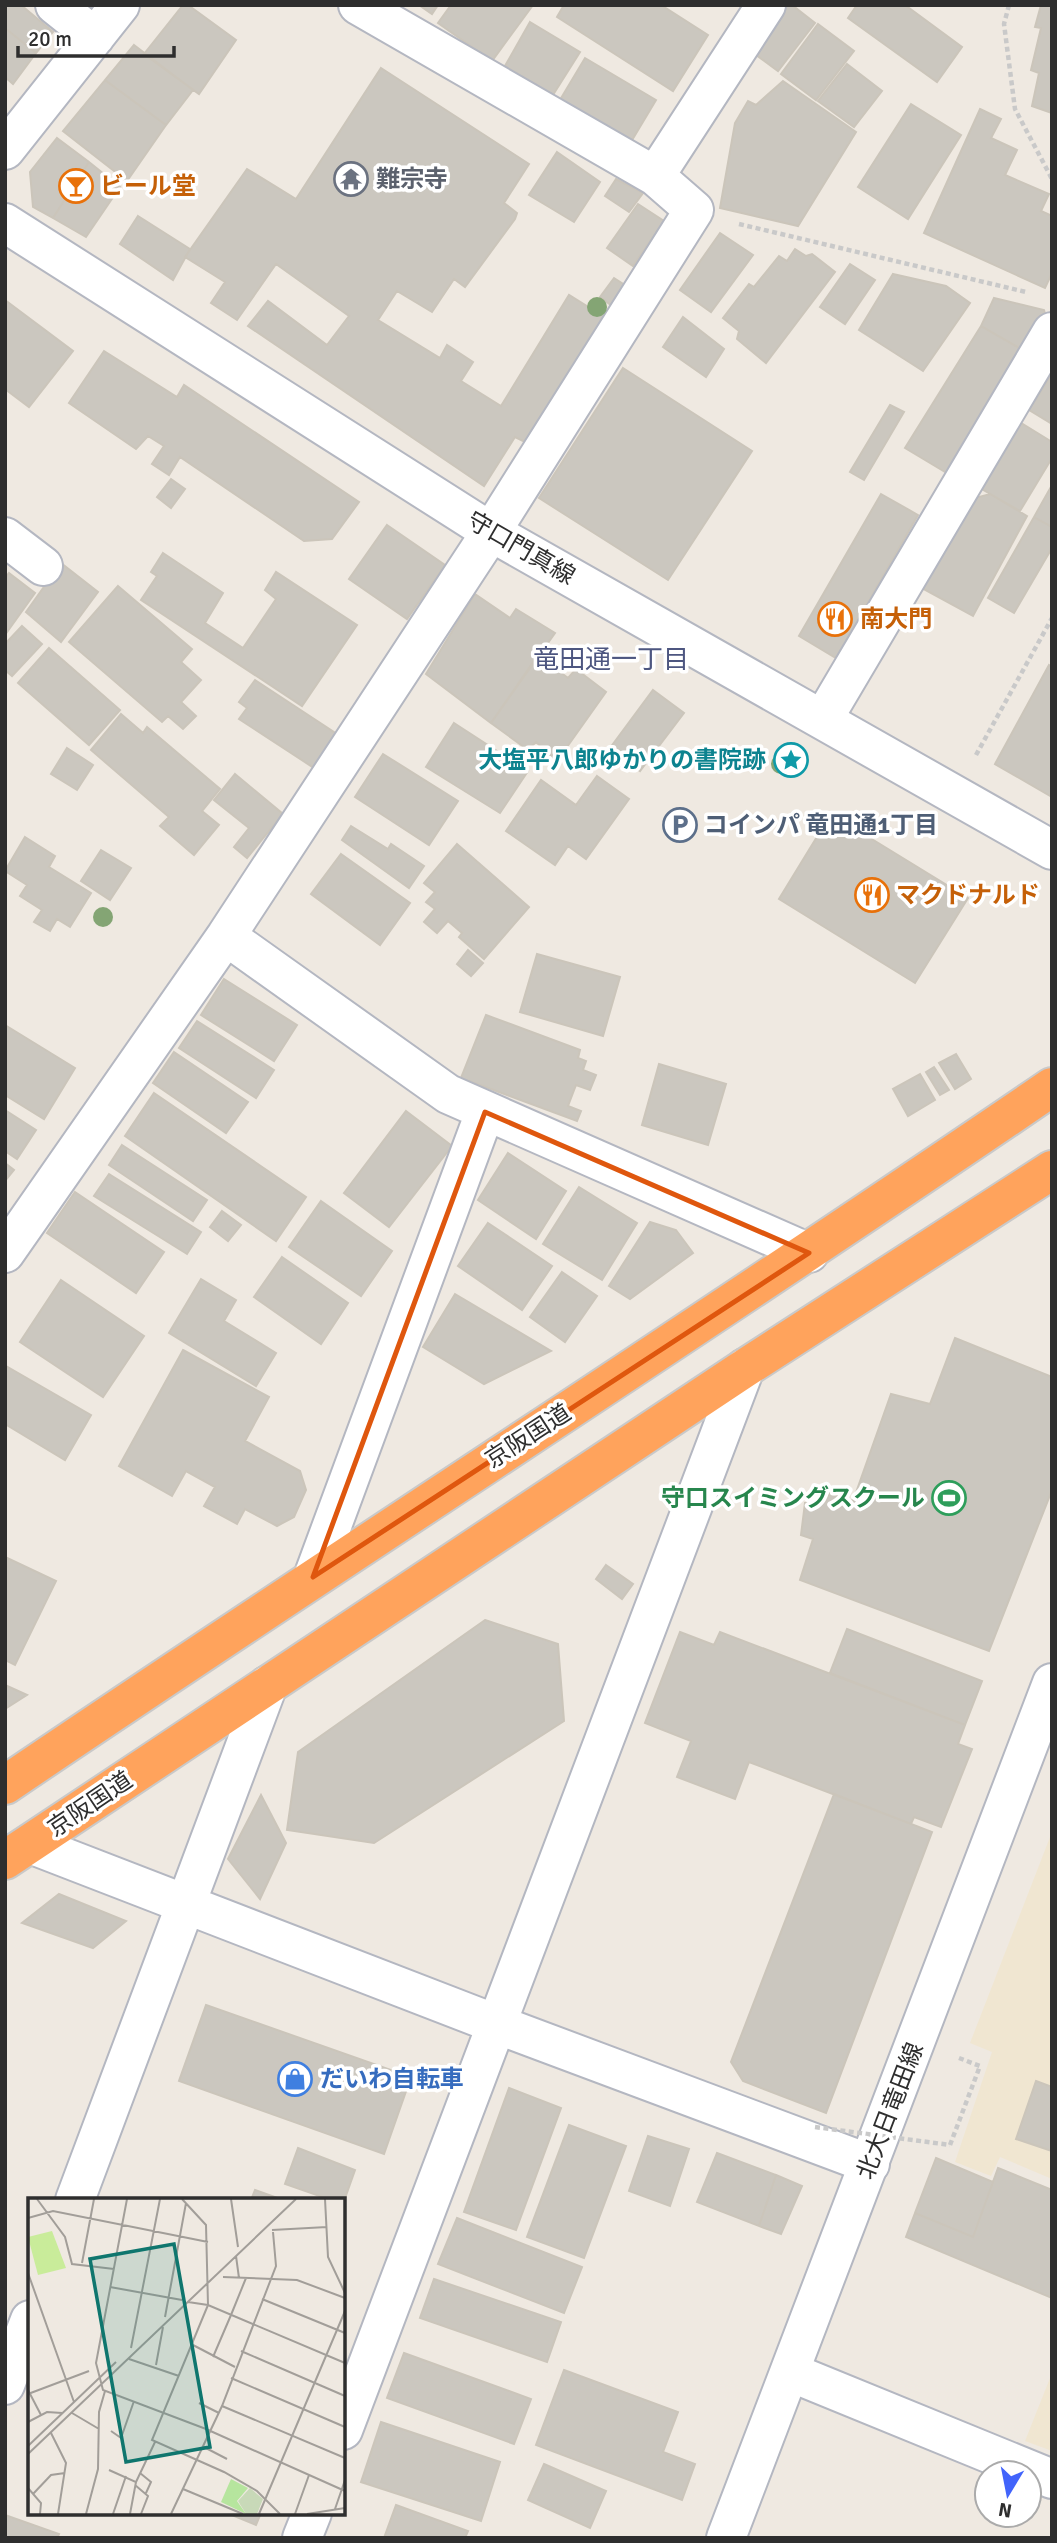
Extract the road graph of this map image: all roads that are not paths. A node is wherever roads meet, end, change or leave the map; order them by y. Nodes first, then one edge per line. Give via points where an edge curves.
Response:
1 (55, 5) edge
2 (120, 5) edge
3 (358, 5) edge
4 (766, 5) edge
5 (95, 37) junction
6 (5, 150) edge
7 (655, 176) junction
8 (5, 223) edge
9 (1052, 332) edge
10 (491, 533) junction
11 (5, 537) edge
12 (43, 566) dead end
13 (824, 719) junction
14 (1052, 850) edge
15 (226, 936) junction
16 (1052, 1087) edge
17 (485, 1112) junction
18 (1052, 1170) edge
19 (5, 1253) edge
20 (809, 1253) junction
21 (745, 1368) junction
22 (313, 1577) junction
23 (1052, 1683) edge
24 (268, 1685) junction
25 (5, 1785) edge
26 (18, 1852) edge
27 (187, 1904) junction
28 (496, 2024) junction
29 (870, 2164) junction
30 (76, 2198) edge
31 (28, 2325) edge
32 (790, 2372) junction
33 (5, 2385) edge
34 (345, 2425) edge
35 (1052, 2479) edge
36 (311, 2515) edge
37 (302, 2538) edge
38 (726, 2538) edge

1 - 5 street
2 - 5 street
3 - 7 street
4 - 7 street
5 - 6 street
7 - 10 street via 694,210
8 - 10 street, 守口門真線
9 - 13 street
10 - 13 street, 守口門真線
10 - 15 street
11 - 12 street
13 - 14 street, 守口門真線
15 - 17 street via 448,1094
15 - 19 street
16 - 20 highway, 京阪国道
17 - 20 street
17 - 22 street
18 - 21 highway, 京阪国道
20 - 22 highway, 京阪国道
21 - 24 highway, 京阪国道
21 - 28 street
22 - 25 highway, 京阪国道
23 - 29 street, 北大日竜田線
24 - 26 highway, 京阪国道
24 - 27 street
26 - 27 street
27 - 28 street
27 - 30 street
28 - 29 street
28 - 34 street
29 - 32 street, 北大日竜田線
31 - 33 street
32 - 35 street
32 - 38 street, 北大日竜田線
36 - 37 street

